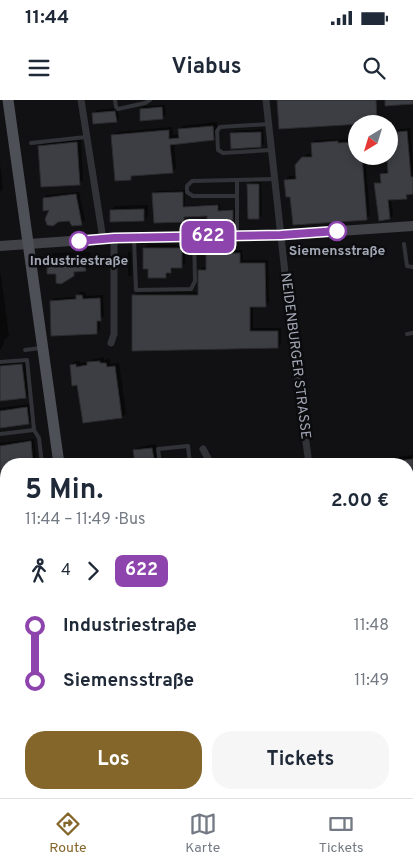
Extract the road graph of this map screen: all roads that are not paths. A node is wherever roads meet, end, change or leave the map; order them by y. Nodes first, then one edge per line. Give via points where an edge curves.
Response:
1 (8, 100) edge
2 (81, 100) edge
3 (116, 100) edge
4 (150, 100) edge
5 (266, 100) edge
6 (268, 124) junction
7 (86, 137) junction
8 (31, 143) dead end
9 (271, 150) junction
10 (275, 179) junction
11 (237, 180) junction
12 (237, 196) junction
13 (413, 226) edge
14 (281, 235) junction
15 (238, 236) junction
16 (194, 237) junction
17 (114, 238) junction
18 (134, 238) junction
19 (103, 239) junction
20 (404, 244) dead end
21 (28, 245) junction
22 (0, 246) edge
23 (413, 267) edge
24 (413, 333) edge
25 (407, 334) dead end
26 (111, 343) dead end
27 (43, 348) junction
28 (25, 350) dead end
29 (0, 362) edge
30 (34, 430) junction
31 (0, 434) edge
32 (204, 448) dead end
33 (41, 458) edge
34 (58, 458) edge
35 (159, 458) edge
36 (189, 458) edge
37 (208, 458) edge
38 (308, 458) edge

1 - 21 main road
2 - 7 street
3 - 4 lane via 118,108
5 - 6 street, NEIDENBURGER STRASSE
6 - 9 street, NEIDENBURGER STRASSE
6 - 9 lane via 220,127 218,150
7 - 8 lane
7 - 19 street
9 - 10 street, NEIDENBURGER STRASSE
10 - 11 lane
10 - 14 street, NEIDENBURGER STRASSE
11 - 12 lane
11 - 12 lane via 192,182 187,186 187,192 193,196
12 - 15 lane
13 - 14 main road
14 - 15 main road
14 - 38 street, NEIDENBURGER STRASSE
15 - 16 main road
16 - 18 main road
16 - 18 lane via 195,281 191,289 136,290
17 - 18 main road
17 - 19 main road
17 - 26 street via 114,334
19 - 21 main road
20 - 23 lane via 407,266
21 - 22 main road
21 - 27 main road
24 - 25 lane
27 - 28 lane
27 - 34 main road
29 - 30 lane via 26,360
30 - 31 lane
30 - 33 lane via 39,438
32 - 37 street
35 - 36 lane via 158,449 188,446

